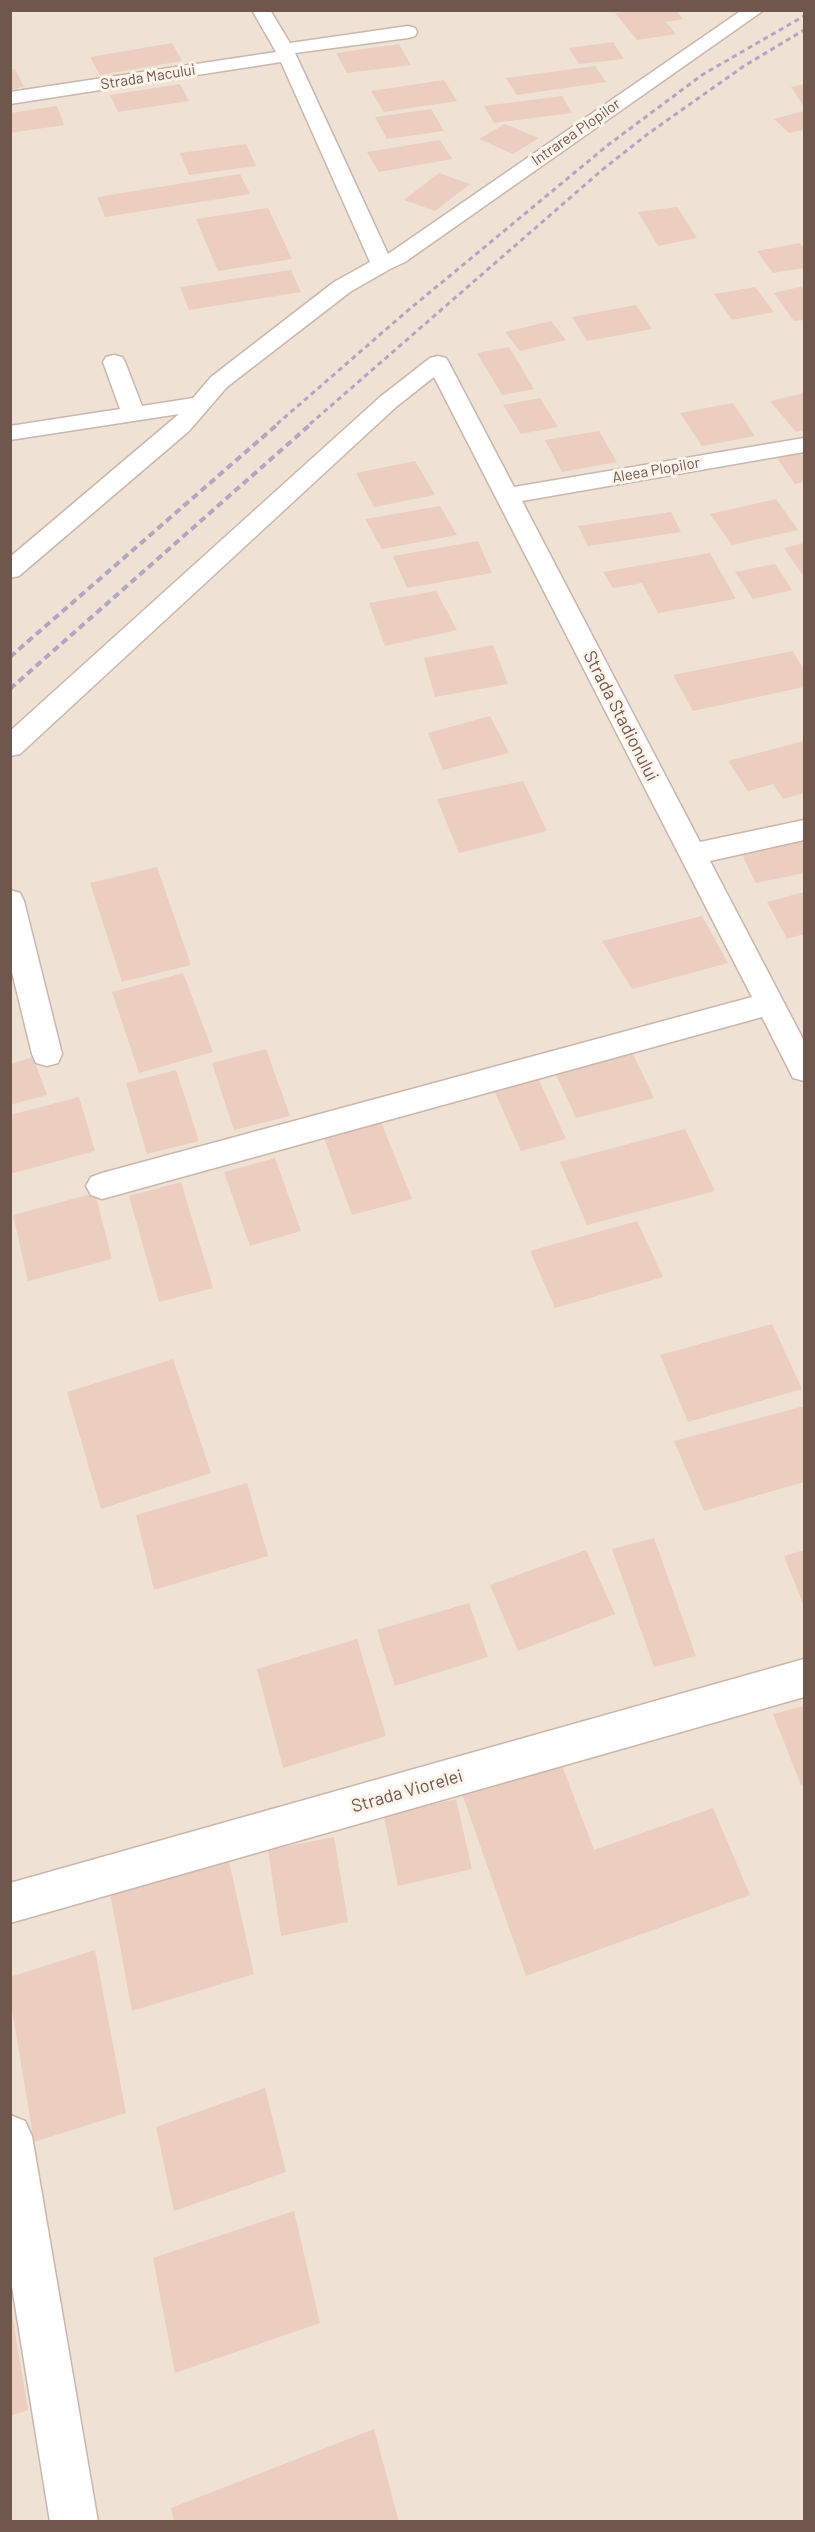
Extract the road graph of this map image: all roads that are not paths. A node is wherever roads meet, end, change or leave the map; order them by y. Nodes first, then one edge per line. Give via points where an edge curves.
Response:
1 (261, 10) edge
2 (755, 10) edge
3 (408, 32) dead end
4 (284, 52) junction
5 (10, 98) edge
6 (390, 261) junction
7 (114, 362) dead end
8 (200, 404) junction
9 (133, 414) junction
10 (10, 433) edge
11 (804, 445) edge
12 (507, 496) junction
13 (10, 570) edge
14 (10, 747) edge
15 (804, 830) edge
16 (693, 854) junction
17 (10, 901) edge
18 (771, 1003) junction
19 (47, 1054) dead end
20 (804, 1069) edge
21 (102, 1186) dead end
22 (804, 1678) edge
23 (10, 1904) edge
24 (10, 2136) edge
25 (74, 2522) edge

1 - 4 street
2 - 6 street, Intrarea Plopilor
3 - 4 street, Strada Macului
4 - 5 street, Strada Macului
4 - 6 street
6 - 8 street, Intrarea Plopilor via 342,287 219,382
7 - 9 street
8 - 9 street
8 - 13 street, Intrarea Plopilor via 181,426
9 - 10 street
11 - 12 street, Aleea Plopilor
12 - 14 street, Strada Stadionului via 438,363 388,402
12 - 16 street, Strada Stadionului
15 - 16 street
16 - 18 street, Strada Stadionului
17 - 19 street
18 - 20 street, Strada Stadionului
18 - 21 street
22 - 23 street, Strada Viorelei
24 - 25 street

